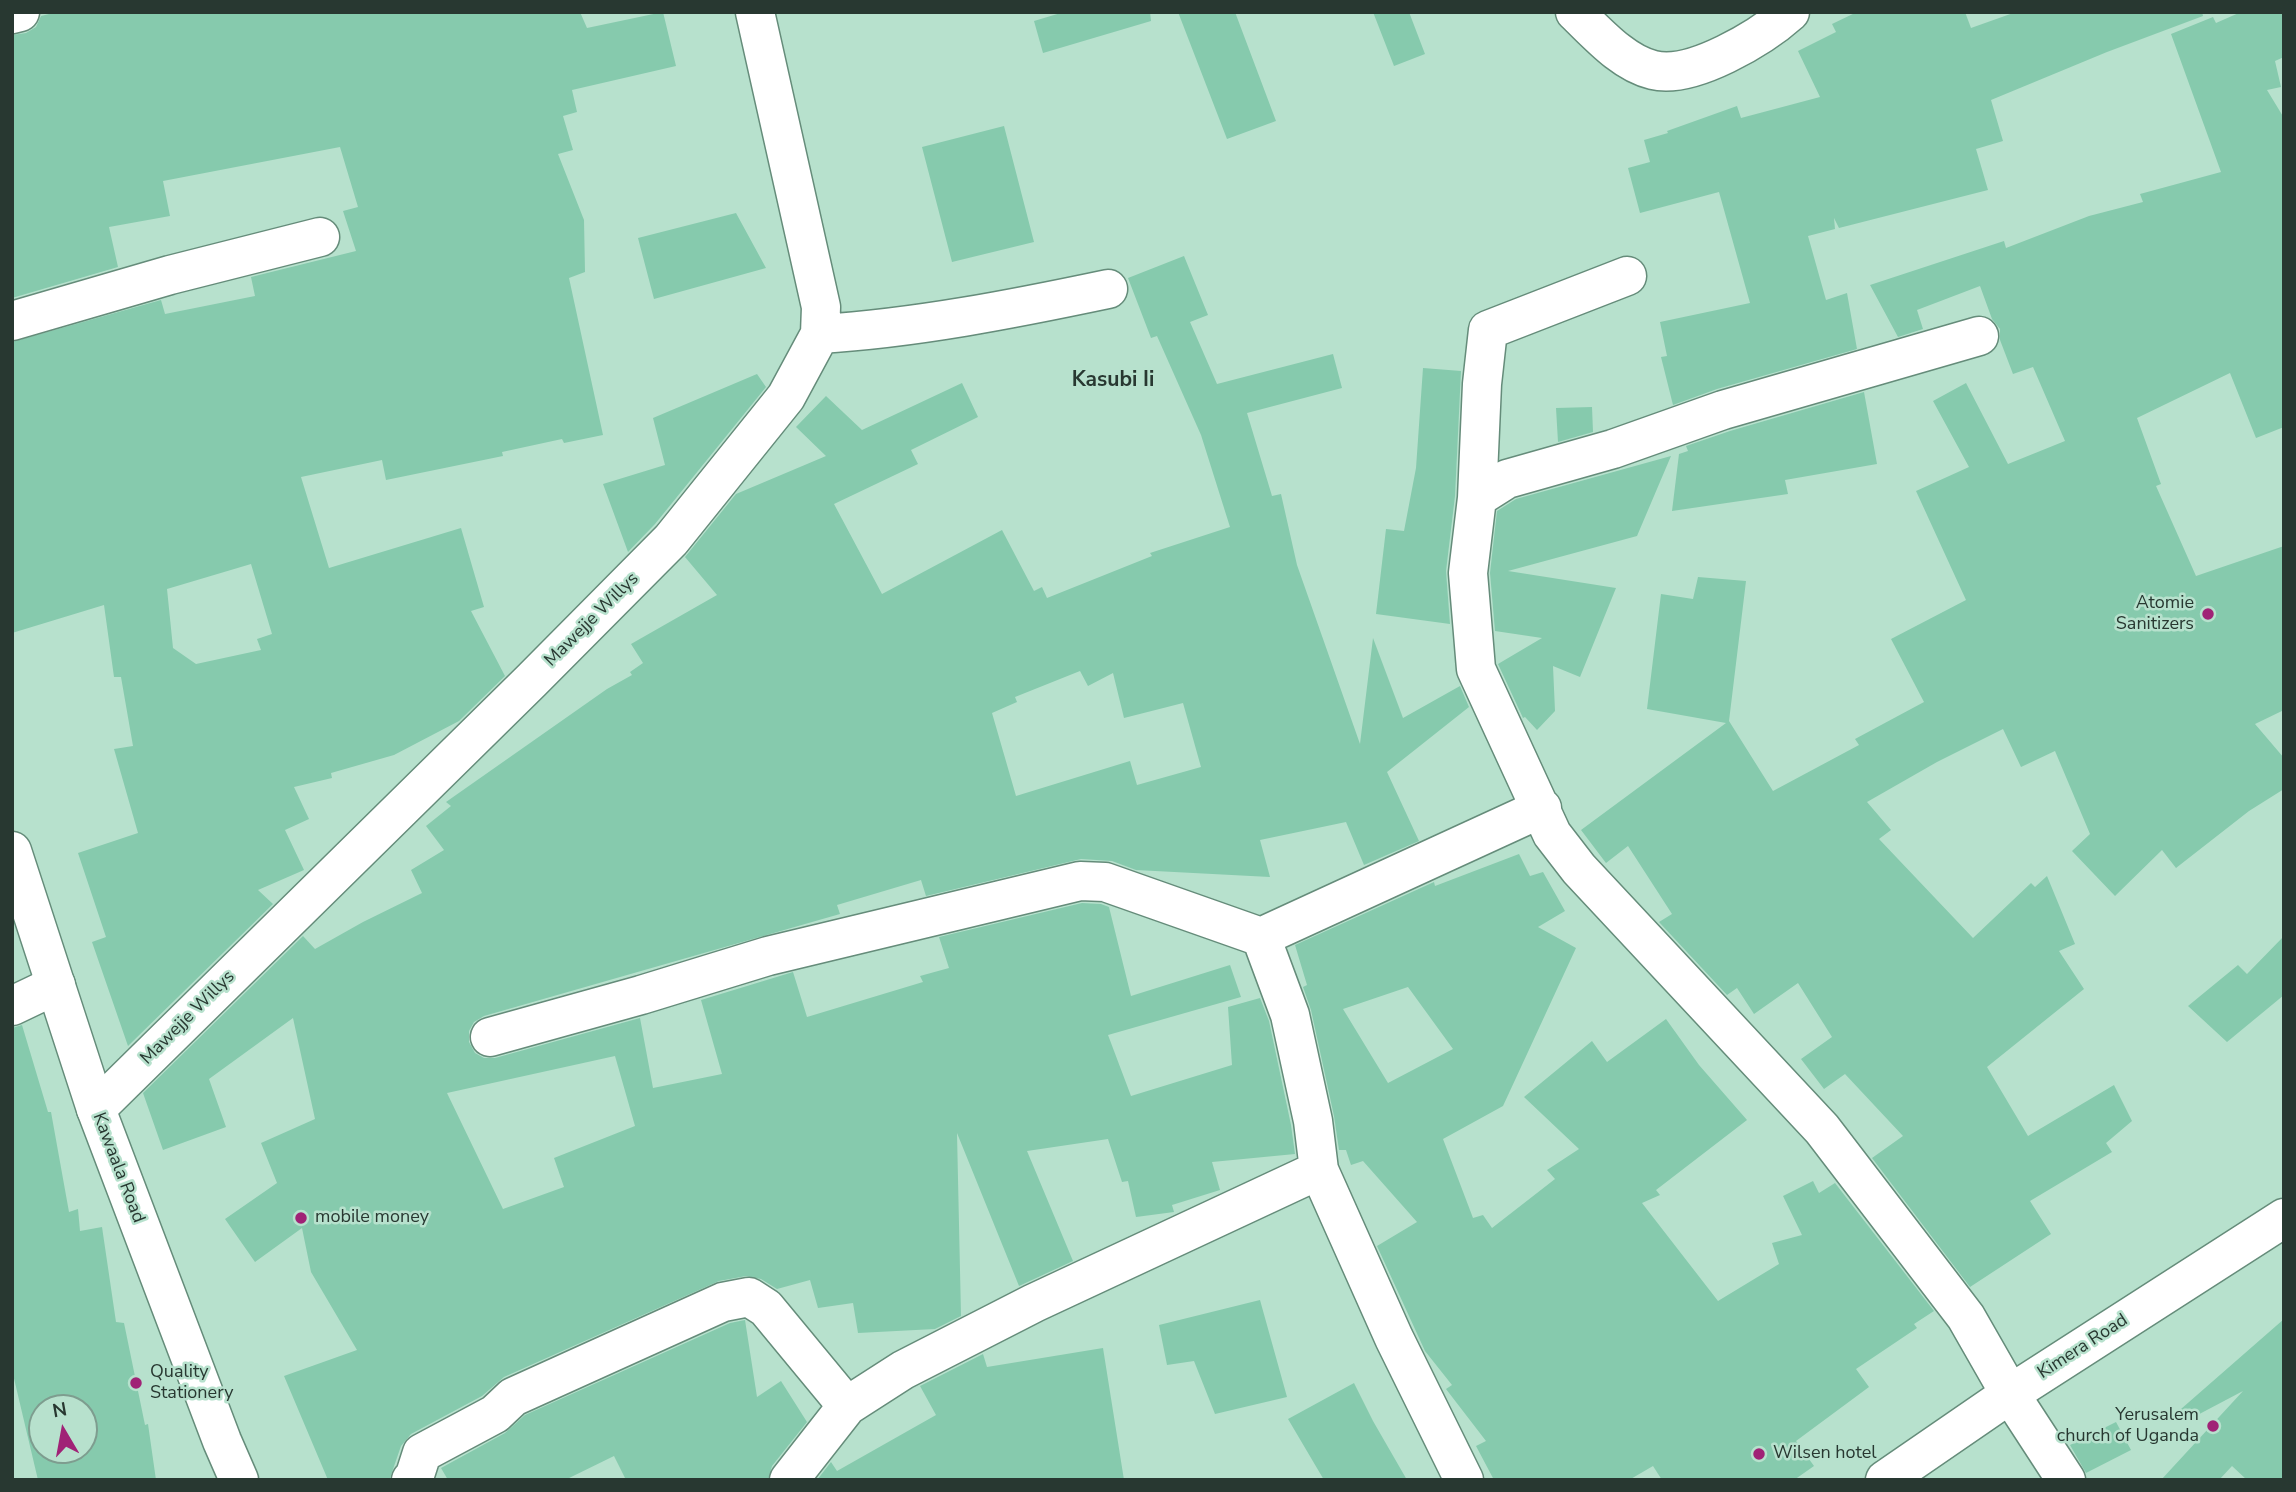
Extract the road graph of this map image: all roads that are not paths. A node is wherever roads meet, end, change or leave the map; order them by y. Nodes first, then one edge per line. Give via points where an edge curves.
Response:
1 (20, 12) edge
2 (755, 12) edge
3 (1575, 12) edge
4 (1790, 12) edge
5 (12, 14) edge
6 (320, 237) dead end
7 (1627, 276) dead end
8 (1108, 289) dead end
9 (12, 321) edge
10 (820, 334) junction
11 (1979, 336) dead end
12 (1477, 498) junction
13 (1542, 808) junction
14 (12, 851) edge
15 (1261, 937) junction
16 (56, 985) junction
17 (12, 1006) edge
18 (490, 1037) dead end
19 (96, 1109) junction
20 (1319, 1170) junction
21 (2284, 1219) edge
22 (2010, 1394) junction
23 (847, 1406) junction
24 (239, 1480) edge
25 (411, 1480) edge
26 (789, 1480) edge
27 (1464, 1480) edge
28 (1885, 1480) edge
29 (2066, 1480) edge

1 - 5 street
2 - 10 street, Mawejje Willys via 821,307
3 - 4 street via 1628,60 1654,71 1718,59 1773,28
6 - 9 street
7 - 12 street via 1488,330
8 - 10 street via 1022,307
10 - 19 street, Mawejje Willys via 786,397 671,540
11 - 12 street via 1507,479
12 - 13 street via 1468,573 1476,669
13 - 15 street
13 - 22 street via 1552,834 1579,869 1822,1129 1966,1317
14 - 16 street, Kawaala Road
15 - 18 street via 1105,882 1080,881 782,952
15 - 20 street via 1290,1015
16 - 17 street
16 - 19 street, Kawaala Road
19 - 24 street, Kawaala Road
20 - 23 street via 1034,1303 903,1370
20 - 27 street
21 - 22 street, Kimera Road
22 - 28 street, Kimera Road
22 - 29 street
23 - 25 street via 766,1308 749,1297 723,1302 513,1397 495,1414 422,1453
23 - 26 street

